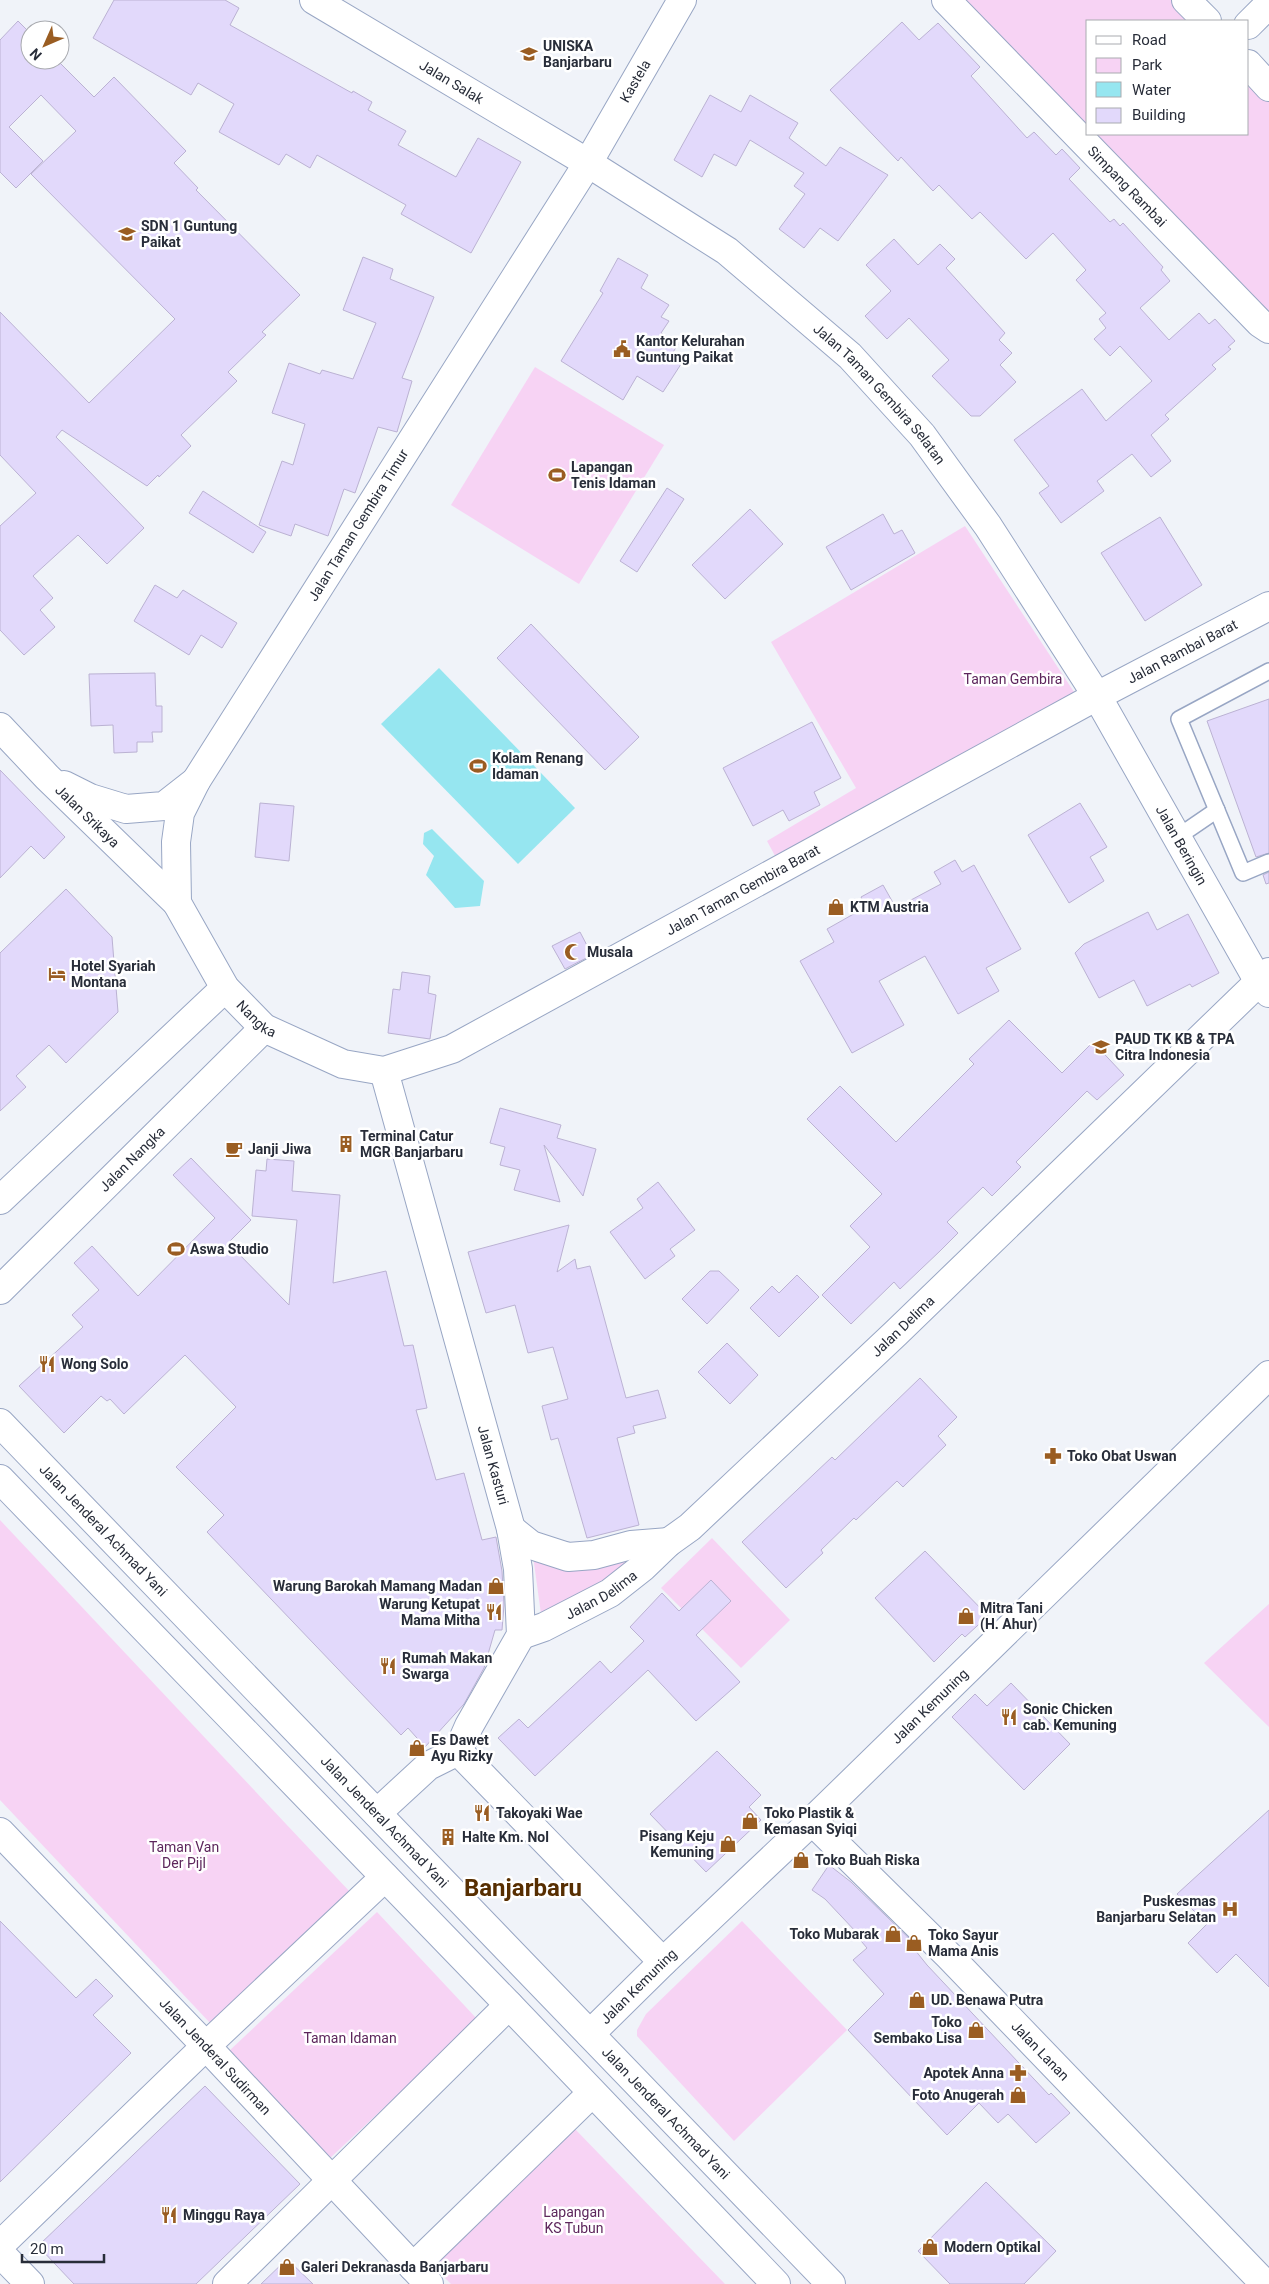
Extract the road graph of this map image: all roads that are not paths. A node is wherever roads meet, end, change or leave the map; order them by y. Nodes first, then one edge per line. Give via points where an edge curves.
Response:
1 (314, 0) edge
2 (682, 0) edge
3 (946, 0) edge
4 (1186, 0) edge
5 (1269, 4) edge
6 (1206, 20) edge
7 (1249, 24) edge
8 (1249, 65) edge
9 (1269, 87) edge
10 (588, 162) junction
11 (1269, 329) edge
12 (1269, 606) edge
13 (1269, 671) edge
14 (1096, 696) junction
15 (0, 727) edge
16 (47, 777) junction
17 (196, 781) junction
18 (1216, 810) junction
19 (1176, 838) junction
20 (1269, 862) edge
21 (177, 903) junction
22 (1266, 982) edge
23 (225, 988) junction
24 (264, 1028) junction
25 (384, 1071) junction
26 (0, 1200) edge
27 (0, 1290) edge
28 (1269, 1375) edge
29 (0, 1423) edge
30 (0, 1479) edge
31 (511, 1529) junction
32 (669, 1542) junction
33 (521, 1635) junction
34 (458, 1751) junction
35 (378, 1813) junction
36 (812, 1821) junction
37 (0, 1832) edge
38 (385, 1877) junction
39 (662, 1962) junction
40 (509, 2004) junction
41 (590, 2034) junction
42 (206, 2046) junction
43 (592, 2093) junction
44 (332, 2182) junction
45 (0, 2245) edge
46 (0, 2253) edge
47 (421, 2276) edge
48 (1269, 2281) edge
49 (30, 2284) edge
50 (226, 2284) edge
51 (776, 2284) edge
52 (831, 2284) edge
53 (1265, 2284) edge

1 - 10 main road, Jalan Salak
2 - 10 main road, Kastela
3 - 11 main road, Simpang Rambai
4 - 6 main road
5 - 7 main road
8 - 9 main road
10 - 14 main road, Jalan Taman Gembira Selatan via 727,252 850,356 922,435 977,510
10 - 17 main road, Jalan Taman Gembira Timur
12 - 14 main road, Jalan Rambai Barat
13 - 18 lane via 1179,719
14 - 19 main road, Jalan Beringin
14 - 25 main road, Jalan Taman Gembira Barat via 452,1049
15 - 16 main road, Jalan Srikaya
16 - 17 main road via 90,798 126,809 164,806
16 - 21 main road, Jalan Srikaya
17 - 21 main road, Jalan Taman Gembira Timur via 180,813 176,842
18 - 19 lane
18 - 20 lane via 1243,873
19 - 22 main road, Jalan Beringin
21 - 23 main road, Nangka
22 - 32 main road, Jalan Delima via 690,1527
23 - 24 main road, Nangka
23 - 26 main road
24 - 25 main road, Nangka via 343,1064
24 - 27 main road, Jalan Nangka
25 - 31 main road, Jalan Kasturi
28 - 36 main road, Jalan Kemuning
29 - 35 main road, Jalan Jenderal Achmad Yani
30 - 38 main road
31 - 32 main road via 532,1546 568,1556 594,1555 632,1545
31 - 33 main road, Jalan Kasturi via 518,1569
32 - 33 main road, Jalan Delima via 610,1593 544,1627
33 - 34 main road
34 - 35 main road via 428,1766
34 - 39 main road
35 - 41 main road, Jalan Jenderal Achmad Yani
36 - 39 main road, Jalan Kemuning
36 - 53 main road, Jalan Lanan via 949,1956
37 - 42 main road, Jalan Jenderal Sudirman
38 - 40 main road
38 - 42 main road
39 - 41 main road, Jalan Kemuning
40 - 43 main road
40 - 44 main road
41 - 52 main road, Jalan Jenderal Achmad Yani
42 - 44 main road, Jalan Jenderal Sudirman
42 - 45 main road
43 - 47 main road
43 - 51 main road
44 - 47 main road, Jalan Jenderal Sudirman
44 - 50 main road
46 - 49 main road
48 - 53 main road

